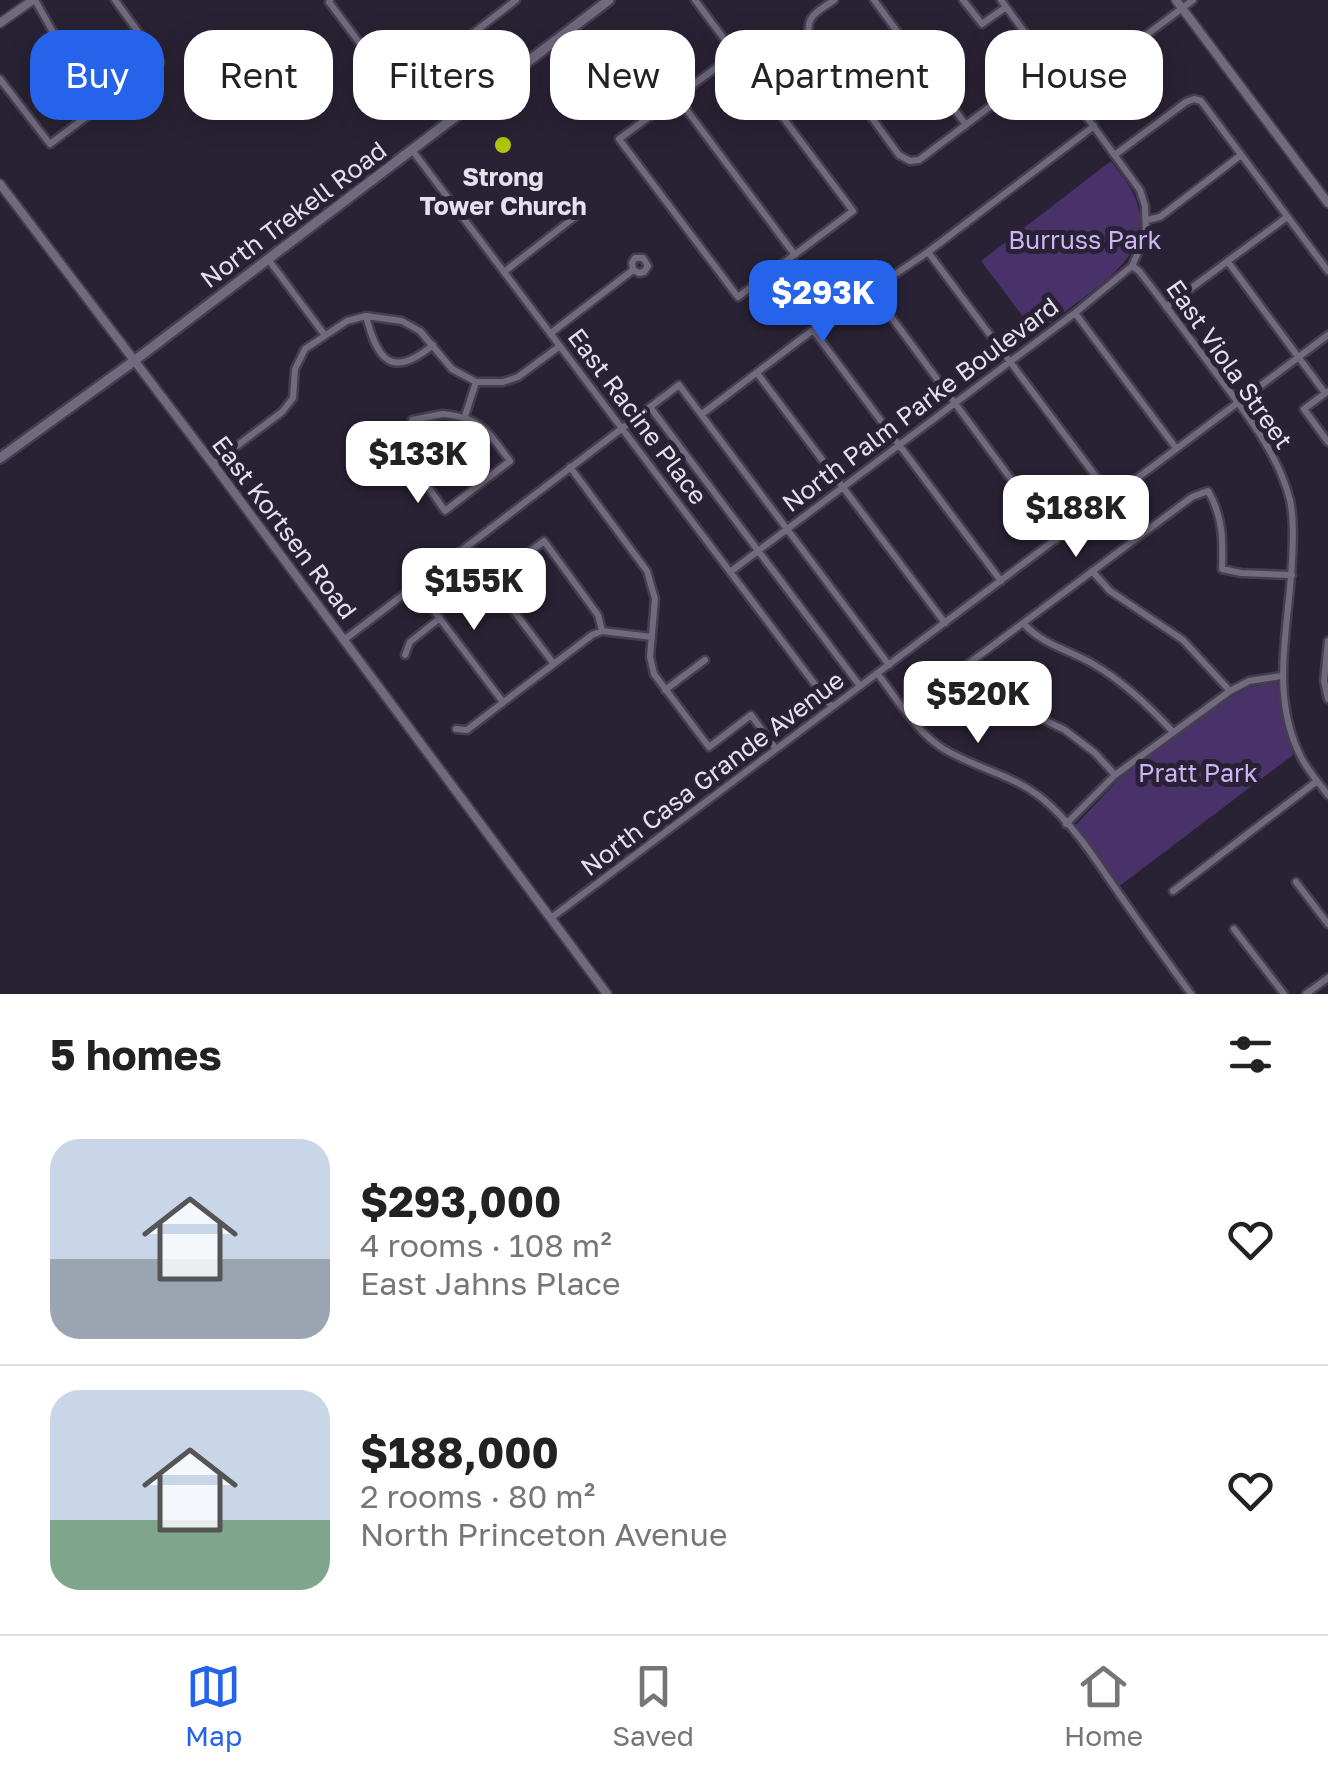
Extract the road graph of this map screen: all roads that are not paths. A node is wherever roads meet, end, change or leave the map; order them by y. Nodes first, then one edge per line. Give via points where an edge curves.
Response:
1 (34, 0) edge
2 (115, 0) edge
3 (516, 0) edge
4 (609, 0) edge
5 (695, 0) edge
6 (834, 0) edge
7 (874, 0) edge
8 (963, 0) edge
9 (1192, 0) edge
10 (330, 1) edge
11 (1003, 3) edge
12 (1179, 4) edge
13 (0, 23) edge
14 (52, 30) edge
15 (137, 30) edge
16 (717, 30) edge
17 (1023, 30) edge
18 (1147, 30) edge
19 (0, 79) edge
20 (985, 111) edge
21 (30, 118) edge
22 (32, 120) edge
23 (82, 120) edge
24 (645, 120) edge
25 (695, 120) edge
26 (785, 120) edge
27 (1090, 120) edge
28 (966, 125) junction
29 (1094, 126) junction
30 (412, 149) junction
31 (1116, 154) junction
32 (1241, 155) junction
33 (0, 184) edge
34 (1328, 203) edge
35 (581, 212) dead end
36 (1287, 217) junction
37 (1147, 220) junction
38 (928, 252) junction
39 (794, 255) junction
40 (268, 259) junction
41 (1228, 262) junction
42 (1132, 266) junction
43 (633, 270) dead end
44 (504, 272) junction
45 (1328, 272) edge
46 (872, 291) junction
47 (1166, 307) junction
48 (1075, 314) junction
49 (366, 316) junction
50 (813, 330) junction
51 (550, 333) junction
52 (324, 334) junction
53 (1328, 334) edge
54 (433, 345) junction
55 (560, 346) junction
56 (1298, 357) junction
57 (134, 361) junction
58 (1011, 362) junction
59 (758, 373) junction
60 (476, 382) junction
61 (1327, 392) edge
62 (1238, 403) junction
63 (954, 404) junction
64 (650, 407) junction
65 (702, 414) junction
66 (466, 416) junction
67 (622, 428) junction
68 (1328, 442) edge
69 (898, 445) junction
70 (1176, 449) junction
71 (0, 458) edge
72 (214, 464) junction
73 (570, 467) junction
74 (842, 487) junction
75 (1112, 498) junction
76 (787, 529) junction
77 (1139, 536) junction
78 (1056, 540) junction
79 (758, 551) junction
80 (1092, 571) junction
81 (730, 572) junction
82 (1292, 574) junction
83 (1001, 582) junction
84 (416, 586) junction
85 (440, 618) junction
86 (945, 623) junction
87 (1024, 624) junction
88 (602, 631) junction
89 (652, 637) junction
90 (344, 640) junction
91 (1328, 642) edge
92 (405, 655) dead end
93 (705, 660) dead end
94 (554, 664) junction
95 (888, 665) junction
96 (878, 673) junction
97 (1282, 676) junction
98 (860, 686) junction
99 (665, 690) junction
100 (1230, 691) junction
101 (1328, 699) edge
102 (503, 702) junction
103 (832, 707) junction
104 (456, 730) dead end
105 (1173, 732) junction
106 (776, 749) junction
107 (1115, 775) junction
108 (1318, 781) junction
109 (1328, 795) edge
110 (1066, 824) junction
111 (1296, 882) dead end
112 (1173, 891) dead end
113 (551, 918) junction
114 (1328, 924) edge
115 (1234, 929) dead end
116 (1328, 978) edge
117 (606, 994) edge
118 (1191, 994) edge
119 (1284, 994) edge
120 (1306, 994) edge

1 - 13 street
1 - 14 street
2 - 15 street
3 - 10 street via 401,89 394,89
4 - 30 main road, North Trekell Road
5 - 16 street
6 - 28 street via 810,17 809,32 899,156 919,160
7 - 28 street
8 - 11 street via 982,24
9 - 12 street
11 - 17 street
12 - 18 street
12 - 34 street
19 - 21 street
20 - 28 street
22 - 23 street via 50,144
24 - 39 street via 619,140 738,297
25 - 39 street
26 - 39 street via 853,211
27 - 29 street
29 - 31 street
29 - 38 street
30 - 40 main road, North Trekell Road
30 - 44 street, East Racine Place
31 - 32 street via 1194,99
31 - 37 street via 1140,190
32 - 36 street
32 - 37 street via 1160,218
33 - 57 street, East Kortsen Road
35 - 44 street
36 - 41 street
36 - 45 street
37 - 42 street
38 - 46 street
38 - 58 street
40 - 52 street
40 - 57 main road, North Trekell Road
41 - 47 street
41 - 56 street
42 - 47 street, East Viola Street
42 - 48 street, North Palm Parke Boulevard
43 - 51 street
44 - 51 street, East Racine Place
46 - 50 street
46 - 63 street
47 - 62 street, East Viola Street
48 - 58 street, North Palm Parke Boulevard
48 - 70 street
49 - 52 street
49 - 54 street via 402,320
49 - 54 street via 384,359 411,360
50 - 59 street
50 - 69 street
51 - 55 street, East Racine Place
52 - 72 street via 306,349 282,412
53 - 56 street, North Casa Grande Avenue
54 - 60 street via 452,369
55 - 60 street via 518,376
55 - 67 street, East Racine Place
56 - 61 street
56 - 62 street, North Casa Grande Avenue
57 - 71 main road, North Trekell Road
57 - 72 street, East Kortsen Road
58 - 63 street, North Palm Parke Boulevard
58 - 75 street
59 - 65 street
59 - 74 street
60 - 66 street
61 - 68 street via 1304,409
62 - 70 street, North Casa Grande Avenue
62 - 82 street, East Viola Street via 1281,471 1291,504
63 - 69 street, North Palm Parke Boulevard
63 - 78 street
64 - 65 street via 679,385
64 - 67 street
64 - 79 street
65 - 76 street
66 - 66 street via 412,420 419,474 444,511 510,460
67 - 73 street
67 - 81 street, East Racine Place
69 - 74 street, North Palm Parke Boulevard
69 - 83 street
70 - 75 street, North Casa Grande Avenue
72 - 90 street, East Kortsen Road
73 - 84 street
73 - 89 street via 647,572 656,599
74 - 76 street, North Palm Parke Boulevard
74 - 86 street
75 - 77 street
75 - 78 street, North Casa Grande Avenue
76 - 79 street, North Palm Parke Boulevard
76 - 95 street
77 - 80 street
77 - 82 street via 1208,491 1224,538 1222,568
78 - 83 street, North Casa Grande Avenue
79 - 81 street, North Palm Parke Boulevard
79 - 98 street
80 - 87 street
80 - 100 street via 1110,591 1183,640
81 - 103 street, East Racine Place
82 - 97 street, East Viola Street
83 - 86 street, North Casa Grande Avenue
84 - 85 street
84 - 90 street
85 - 92 street via 410,642
85 - 102 street
86 - 95 street, North Casa Grande Avenue
87 - 105 street via 1035,637 1094,664
87 - 107 street via 964,667 969,684 1065,730
88 - 89 street
88 - 94 street
88 - 94 street via 598,615 544,541 491,581
89 - 99 street via 654,674
90 - 113 street, East Kortsen Road
91 - 101 street
93 - 99 street
94 - 102 street
95 - 96 street, North Casa Grande Avenue
96 - 98 street, North Casa Grande Avenue
96 - 110 street via 941,747 1018,782
97 - 100 street
97 - 108 street, East Viola Street via 1290,730
98 - 103 street, North Casa Grande Avenue
99 - 106 street via 709,747 751,715
100 - 105 street
102 - 104 street via 466,730
103 - 106 street, North Casa Grande Avenue
105 - 107 street
106 - 113 street, North Casa Grande Avenue
107 - 110 street
108 - 109 street, East Viola Street
108 - 112 street
110 - 118 street
111 - 114 street
113 - 117 street, East Kortsen Road
115 - 119 street
116 - 120 street

